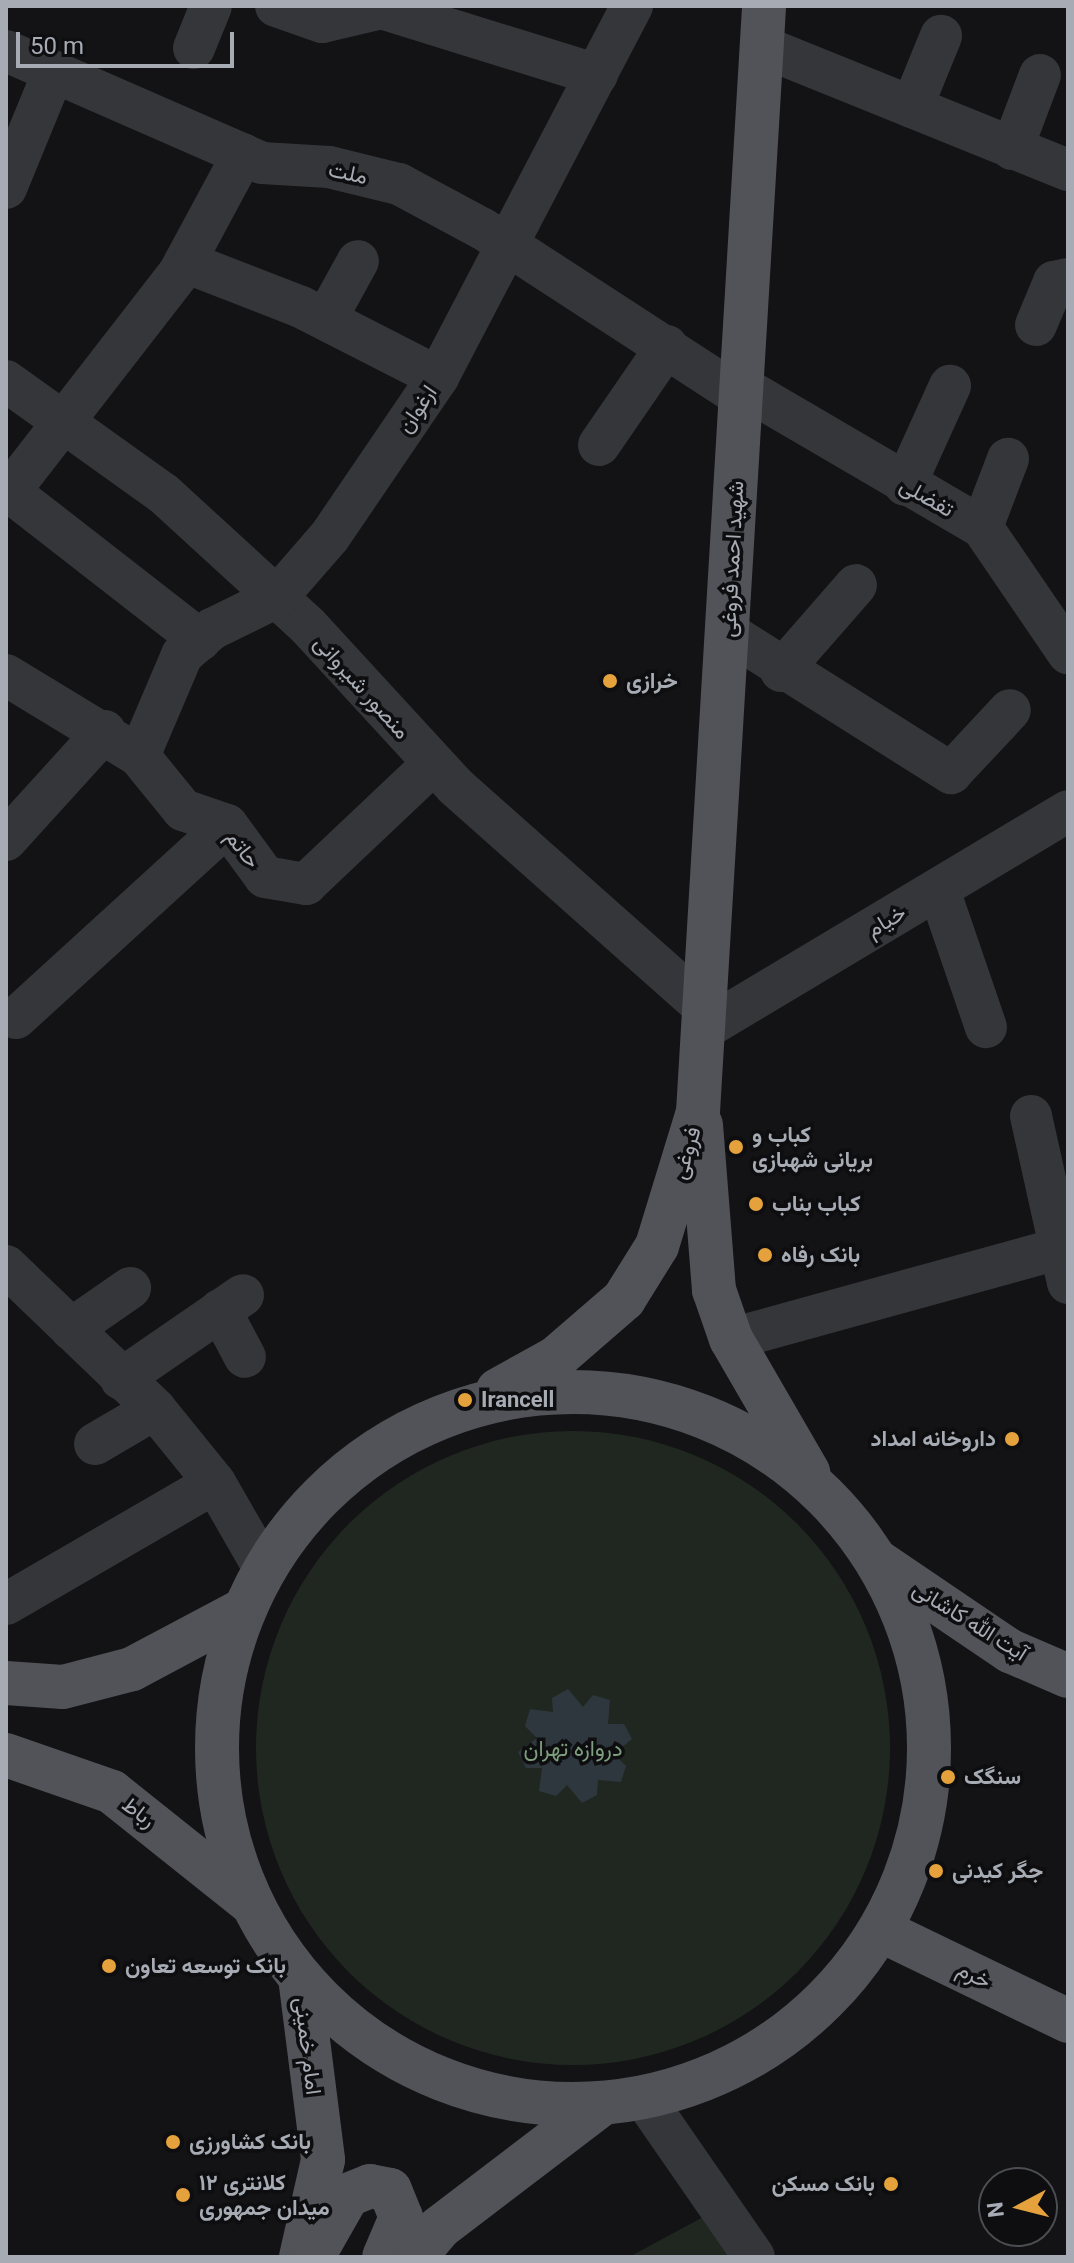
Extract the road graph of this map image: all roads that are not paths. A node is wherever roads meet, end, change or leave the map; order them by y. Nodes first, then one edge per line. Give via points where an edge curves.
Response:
1 (211, 6) edge
2 (276, 6) edge
3 (632, 6) edge
4 (354, 8) edge
5 (762, 26) edge
6 (941, 36) dead end
7 (194, 48) dead end
8 (6, 51) edge
9 (54, 71) junction
10 (597, 75) junction
11 (1040, 75) dead end
12 (912, 107) junction
13 (1012, 149) junction
14 (243, 154) junction
15 (1068, 170) edge
16 (6, 188) edge
17 (511, 247) junction
18 (358, 261) dead end
19 (185, 262) junction
20 (1068, 279) edge
21 (326, 319) junction
22 (1036, 325) dead end
23 (667, 346) junction
24 (438, 377) junction
25 (6, 381) edge
26 (950, 386) dead end
27 (742, 392) junction
28 (63, 423) junction
29 (599, 445) dead end
30 (1008, 459) dead end
31 (905, 485) junction
32 (8, 494) edge
33 (982, 527) junction
34 (856, 585) dead end
35 (277, 597) junction
36 (727, 632) junction
37 (200, 640) junction
38 (1068, 653) edge
39 (781, 671) junction
40 (6, 675) edge
41 (1010, 710) dead end
42 (105, 731) junction
43 (139, 756) junction
44 (433, 764) junction
45 (1068, 811) edge
46 (227, 825) junction
47 (6, 840) edge
48 (939, 890) junction
49 (16, 1018) dead end
50 (704, 1019) junction
51 (986, 1027) dead end
52 (698, 1112) junction
53 (1031, 1116) dead end
54 (660, 1235) junction
55 (710, 1251) junction
56 (1065, 1259) edge
57 (6, 1266) edge
58 (130, 1288) dead end
59 (71, 1329) junction
60 (731, 1339) junction
61 (245, 1357) dead end
62 (121, 1379) junction
63 (465, 1408) junction
64 (155, 1409) junction
65 (95, 1444) dead end
66 (215, 1483) junction
67 (820, 1492) junction
68 (875, 1560) junction
69 (265, 1570) junction
70 (6, 1604) edge
71 (245, 1609) junction
72 (1068, 1676) edge
73 (10, 1677) edge
74 (6, 1755) edge
75 (253, 1905) junction
76 (880, 1930) junction
77 (300, 1977) junction
78 (1068, 2021) edge
79 (623, 2101) junction
80 (301, 2257) edge
81 (313, 2257) edge
82 (384, 2257) edge
83 (415, 2257) edge
84 (754, 2257) edge

1 - 7 street
2 - 4 street via 322,22
3 - 10 street, ارغوان
4 - 10 street via 381,8
5 - 12 street
5 - 27 main road, شهید احمد فروغی
6 - 12 street
8 - 9 street, ملت
9 - 14 street, ملت
9 - 16 street
10 - 17 street, ارغوان
11 - 13 street
12 - 13 street
13 - 15 street
14 - 17 street, ملت via 399,184
14 - 19 street
17 - 23 street, ملت
17 - 24 street, ارغوان
18 - 21 street
19 - 21 street
19 - 28 street
20 - 22 street via 1054,282
21 - 24 street
23 - 27 street, ملت
23 - 29 street
24 - 35 street, ارغوان via 330,536
25 - 28 street, منصور شیروانی
26 - 31 street
27 - 31 street, تفضلی
27 - 36 main road, شهید احمد فروغی
28 - 32 street
28 - 35 street, منصور شیروانی via 164,494
30 - 33 street
31 - 33 street, تفضلی
32 - 37 street
33 - 38 street, تفضلی
34 - 39 street
35 - 37 street, ارغوان
35 - 44 street, منصور شیروانی
36 - 39 street
36 - 50 main road, شهید احمد فروغی
37 - 43 street, ارغوان via 182,655
39 - 41 street via 951,773
40 - 42 street, حاتم via 61,715
42 - 43 street, حاتم
42 - 47 street
43 - 46 street, حاتم via 183,810
44 - 46 street, حاتم via 306,884 265,877
44 - 50 street, منصور شیروانی
45 - 48 street, خیام
46 - 49 street
48 - 50 street, خیام
48 - 51 street
50 - 52 main road, شهید احمد فروغی
52 - 54 main road, فروغی
52 - 55 main road, فروغی
53 - 56 street
54 - 55 main road via 676,1253
54 - 63 main road, فروغی via 612,1309 556,1358
55 - 60 main road, فروغی
56 - 60 street
57 - 59 street
58 - 59 street
59 - 62 street
60 - 67 main road, فروغی
61 - 62 street via 232,1303
62 - 64 street
63 - 67 main road via 556,1392 668,1405 749,1438
63 - 69 main road, فروغی via 350,1470
64 - 65 street
64 - 66 street
66 - 69 street
66 - 70 street
67 - 68 main road
68 - 72 main road, آیت الله کاشانی via 1010,1651
68 - 76 main road via 911,1640 928,1738 914,1851
69 - 71 main road, فروغی
71 - 73 main road via 132,1669 63,1687
71 - 75 main road, فروغی via 217,1737 225,1824
74 - 75 main road, رباط via 112,1792
75 - 77 main road
76 - 78 main road, خرم
76 - 79 main road via 828,1997 762,2051
77 - 79 main road via 361,2035 435,2078 517,2101
77 - 80 main road, امام خمینی via 323,2160
79 - 83 main road via 439,2228
79 - 84 street
81 - 82 main road via 348,2195 370,2186 390,2190 401,2217

